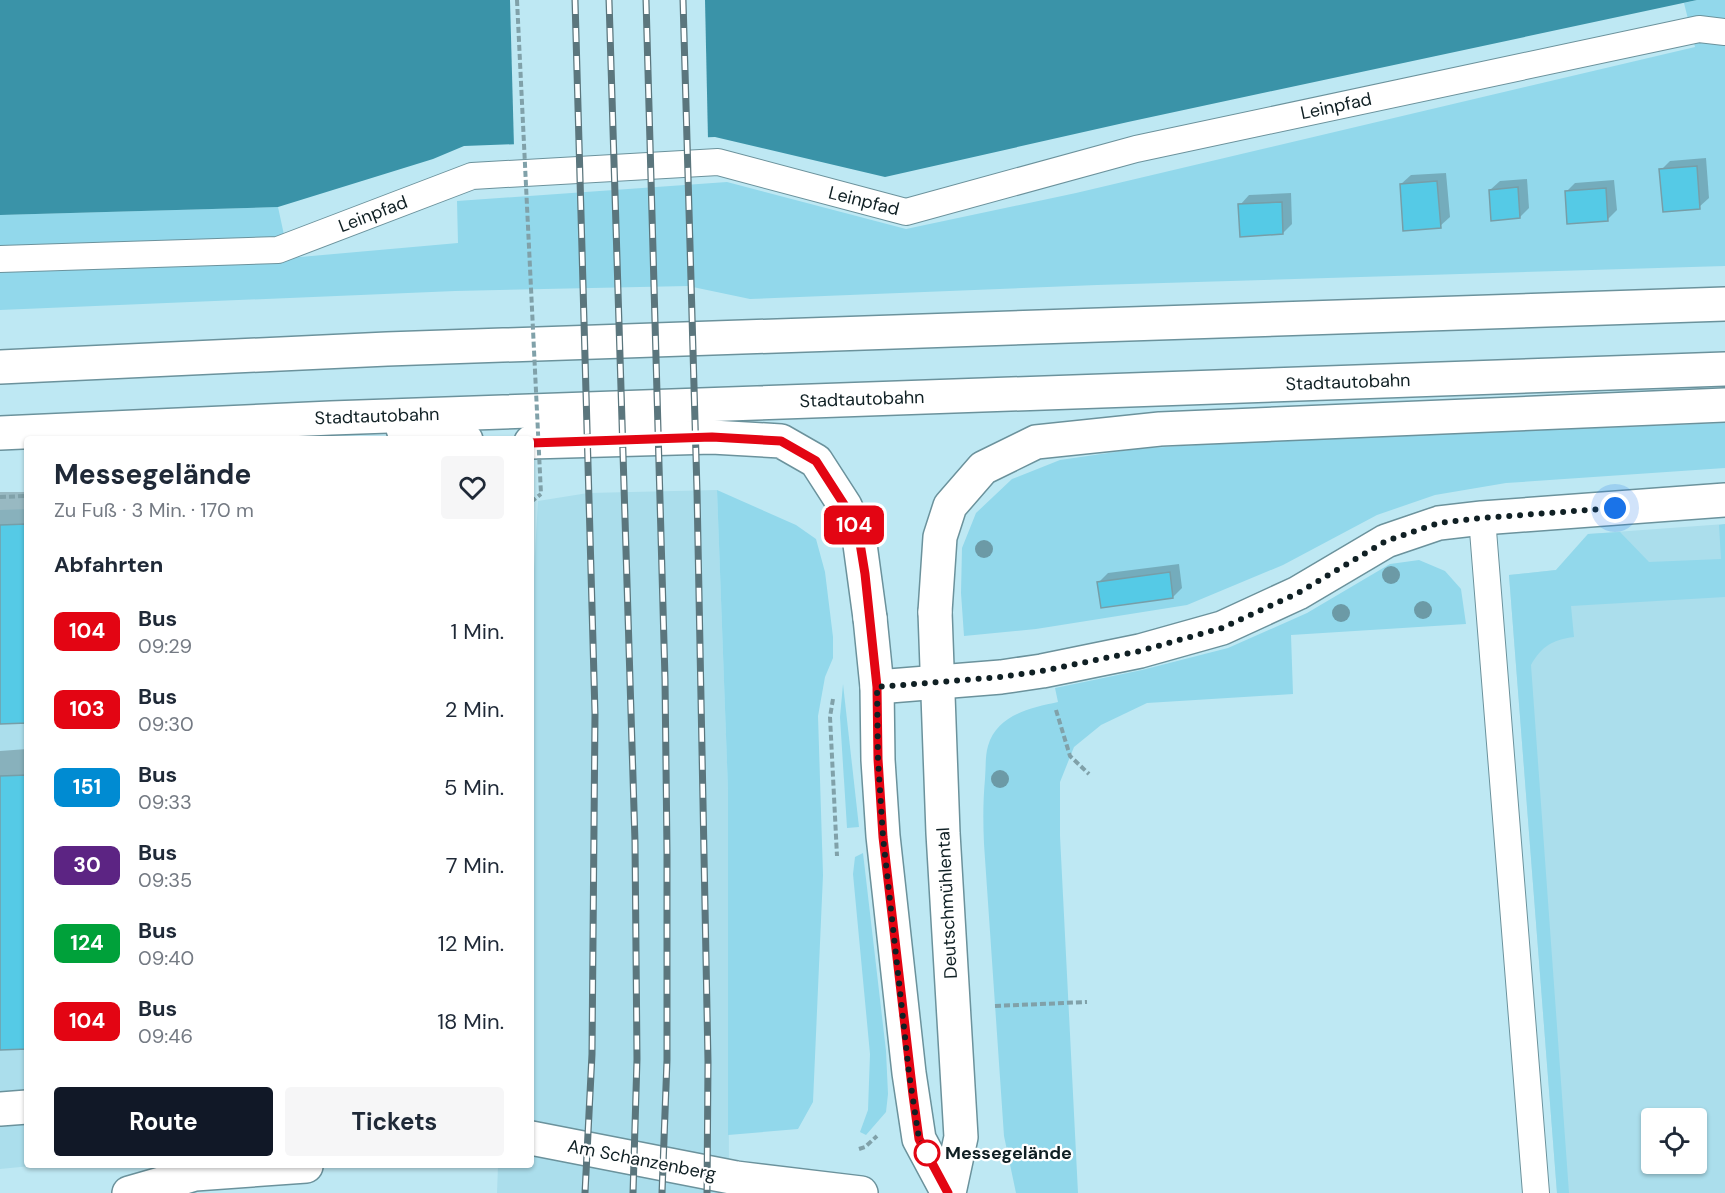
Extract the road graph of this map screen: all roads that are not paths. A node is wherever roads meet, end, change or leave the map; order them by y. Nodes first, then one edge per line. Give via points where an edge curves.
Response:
1 (1725, 32) edge
2 (0, 259) edge
3 (1725, 304) edge
4 (0, 368) edge
5 (1725, 369) edge
6 (1725, 405) edge
7 (331, 418) junction
8 (0, 433) edge
9 (441, 436) edge
10 (534, 442) edge
11 (1725, 500) edge
12 (1482, 518) junction
13 (938, 682) junction
14 (877, 687) junction
15 (24, 1107) edge
16 (0, 1109) edge
17 (534, 1139) edge
18 (278, 1168) edge
19 (129, 1193) edge
20 (861, 1193) edge
21 (948, 1193) edge
22 (1536, 1193) edge

1 - 2 lane, Leinpfad via 1699,29 1136,149 906,212 718,162 694,163 472,176 278,250
3 - 4 main road via 423,348
5 - 7 main road, Stadtautobahn
6 - 13 main road, Deutschmühlental via 1160,429 1036,442 983,468 950,506 939,537 935,612
7 - 8 main road, Stadtautobahn
7 - 9 main road
10 - 14 main road, Deutschmühlental via 712,437 781,441 816,461 845,506 859,537
11 - 12 main road
12 - 13 main road via 1439,523 1386,541 1298,593 1222,628 1140,651 1042,671
12 - 22 lane
13 - 14 main road
13 - 21 main road, Deutschmühlental via 961,1137
14 - 21 main road, Deutschmühlental via 883,837 909,1073 919,1139
15 - 16 main road
17 - 20 main road, Am Schanzenberg via 736,1178
18 - 19 main road via 195,1174

